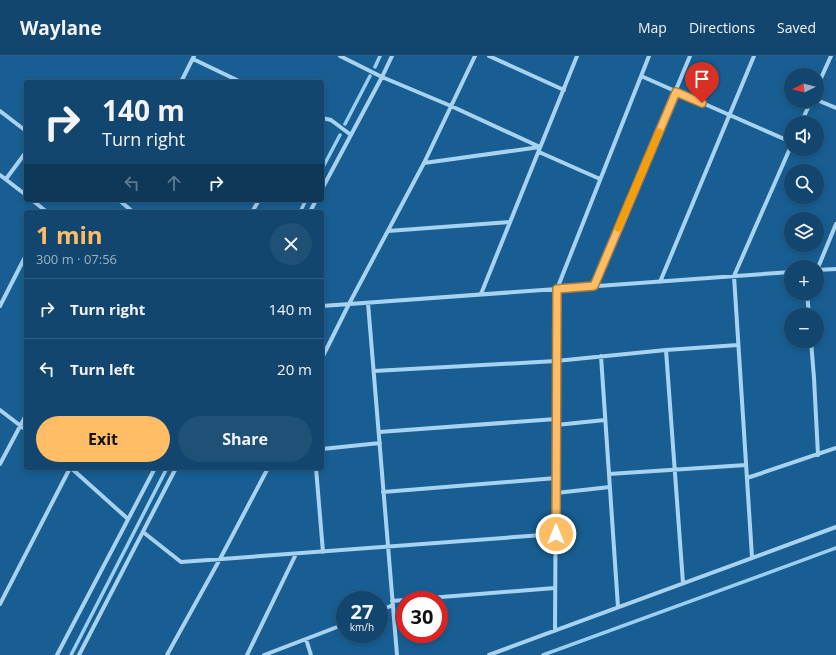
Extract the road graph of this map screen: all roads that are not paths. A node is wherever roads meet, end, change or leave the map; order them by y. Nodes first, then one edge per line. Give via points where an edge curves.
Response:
1 (340, 56) edge
2 (392, 56) edge
3 (475, 56) edge
4 (489, 56) edge
5 (577, 56) edge
6 (649, 56) edge
7 (690, 56) edge
8 (754, 56) edge
9 (831, 56) edge
10 (193, 57) edge
11 (824, 72) edge
12 (641, 76) junction
13 (382, 77) junction
14 (182, 80) edge
15 (237, 80) edge
16 (564, 90) junction
17 (676, 92) junction
18 (824, 103) edge
19 (451, 106) junction
20 (836, 108) edge
21 (0, 111) edge
22 (729, 115) junction
23 (324, 118) edge
24 (24, 130) edge
25 (351, 136) junction
26 (784, 139) edge
27 (540, 147) junction
28 (538, 152) junction
29 (24, 155) edge
30 (787, 156) edge
31 (424, 163) junction
32 (0, 175) edge
33 (6, 179) junction
34 (600, 179) junction
35 (324, 185) edge
36 (24, 193) edge
37 (34, 202) edge
38 (122, 202) edge
39 (44, 210) edge
40 (132, 210) edge
41 (510, 222) junction
42 (836, 224) edge
43 (388, 230) junction
44 (24, 259) edge
45 (821, 260) edge
46 (836, 269) edge
47 (824, 270) edge
48 (784, 272) edge
49 (734, 276) junction
50 (660, 282) junction
51 (594, 286) junction
52 (557, 289) junction
53 (481, 294) junction
54 (368, 303) junction
55 (349, 304) junction
56 (0, 306) edge
57 (324, 306) edge
58 (738, 345) junction
59 (812, 348) edge
60 (666, 350) junction
61 (324, 354) edge
62 (601, 356) junction
63 (556, 361) junction
64 (374, 371) junction
65 (0, 410) edge
66 (24, 418) edge
67 (556, 419) junction
68 (605, 420) junction
69 (20, 425) junction
70 (556, 425) junction
71 (24, 428) edge
72 (379, 432) junction
73 (380, 443) junction
74 (836, 448) edge
75 (324, 449) edge
76 (818, 455) junction
77 (2, 457) edge
78 (0, 464) edge
79 (746, 464) junction
80 (675, 469) junction
81 (70, 470) edge
82 (73, 470) edge
83 (154, 470) edge
84 (175, 470) edge
85 (267, 470) edge
86 (316, 470) edge
87 (609, 474) junction
88 (556, 478) junction
89 (747, 478) junction
90 (610, 487) junction
91 (384, 492) junction
92 (556, 493) junction
93 (128, 519) junction
94 (836, 527) edge
95 (143, 532) junction
96 (556, 534) junction
97 (388, 547) junction
98 (323, 552) junction
99 (296, 554) junction
100 (752, 558) junction
101 (220, 559) junction
102 (683, 583) junction
103 (555, 588) junction
104 (2, 597) edge
105 (393, 603) junction
106 (0, 604) edge
107 (388, 606) edge
108 (618, 607) junction
109 (336, 627) edge
110 (555, 630) junction
111 (306, 639) junction
112 (57, 655) edge
113 (79, 655) edge
114 (167, 655) edge
115 (247, 655) edge
116 (264, 655) edge
117 (311, 655) edge
118 (397, 655) edge
119 (489, 655) edge

1 - 13 street
2 - 13 street
3 - 19 street
4 - 16 street
5 - 16 street
6 - 12 street
7 - 17 street
8 - 22 street
9 - 11 street
10 - 14 street
10 - 15 street
12 - 17 street
12 - 34 street
13 - 19 street
13 - 25 street
16 - 27 street
17 - 22 street
17 - 51 street
18 - 20 street
19 - 27 street
19 - 31 street
21 - 24 street
22 - 26 street
22 - 50 street
23 - 25 street via 331,120
25 - 35 street
27 - 28 street
27 - 31 street
28 - 34 street
28 - 41 street
29 - 33 street
30 - 49 street
31 - 43 street
32 - 33 street
33 - 36 street
34 - 52 street
37 - 39 street
38 - 40 street
41 - 43 street
41 - 53 street
42 - 45 street
43 - 55 street
44 - 56 street
46 - 47 street
48 - 49 street
49 - 50 street
49 - 58 street
50 - 51 street
51 - 52 street
52 - 53 street
52 - 63 street
53 - 54 street
54 - 55 street
54 - 64 street
55 - 57 street
55 - 61 street
58 - 60 street
58 - 79 street
59 - 76 street
60 - 62 street
60 - 80 street
62 - 63 street
62 - 68 street
63 - 64 street
63 - 67 street
64 - 72 street
65 - 69 street
66 - 69 street
67 - 70 street
67 - 72 street
68 - 70 street
68 - 87 street
69 - 71 street
69 - 77 street
70 - 88 street
72 - 73 street
73 - 75 street
73 - 91 street
74 - 76 street
76 - 89 street
77 - 78 street
79 - 80 street
79 - 89 street
80 - 87 street
80 - 102 street
81 - 104 street
82 - 93 street
83 - 93 street
84 - 95 street
85 - 101 street
86 - 98 street
87 - 90 street
88 - 91 street
88 - 92 street
89 - 100 street
90 - 92 street
90 - 108 street
91 - 97 street
92 - 96 street
93 - 112 street
94 - 100 street
95 - 101 street via 181,562
95 - 113 street
96 - 97 street
96 - 103 street
97 - 98 street
97 - 105 street
98 - 99 street
99 - 101 street
99 - 115 street
100 - 102 street
101 - 114 street
102 - 108 street
103 - 105 street
103 - 110 street
104 - 106 street
105 - 107 street
105 - 118 street
108 - 110 street
109 - 111 street
110 - 119 street
111 - 116 street
111 - 117 street

